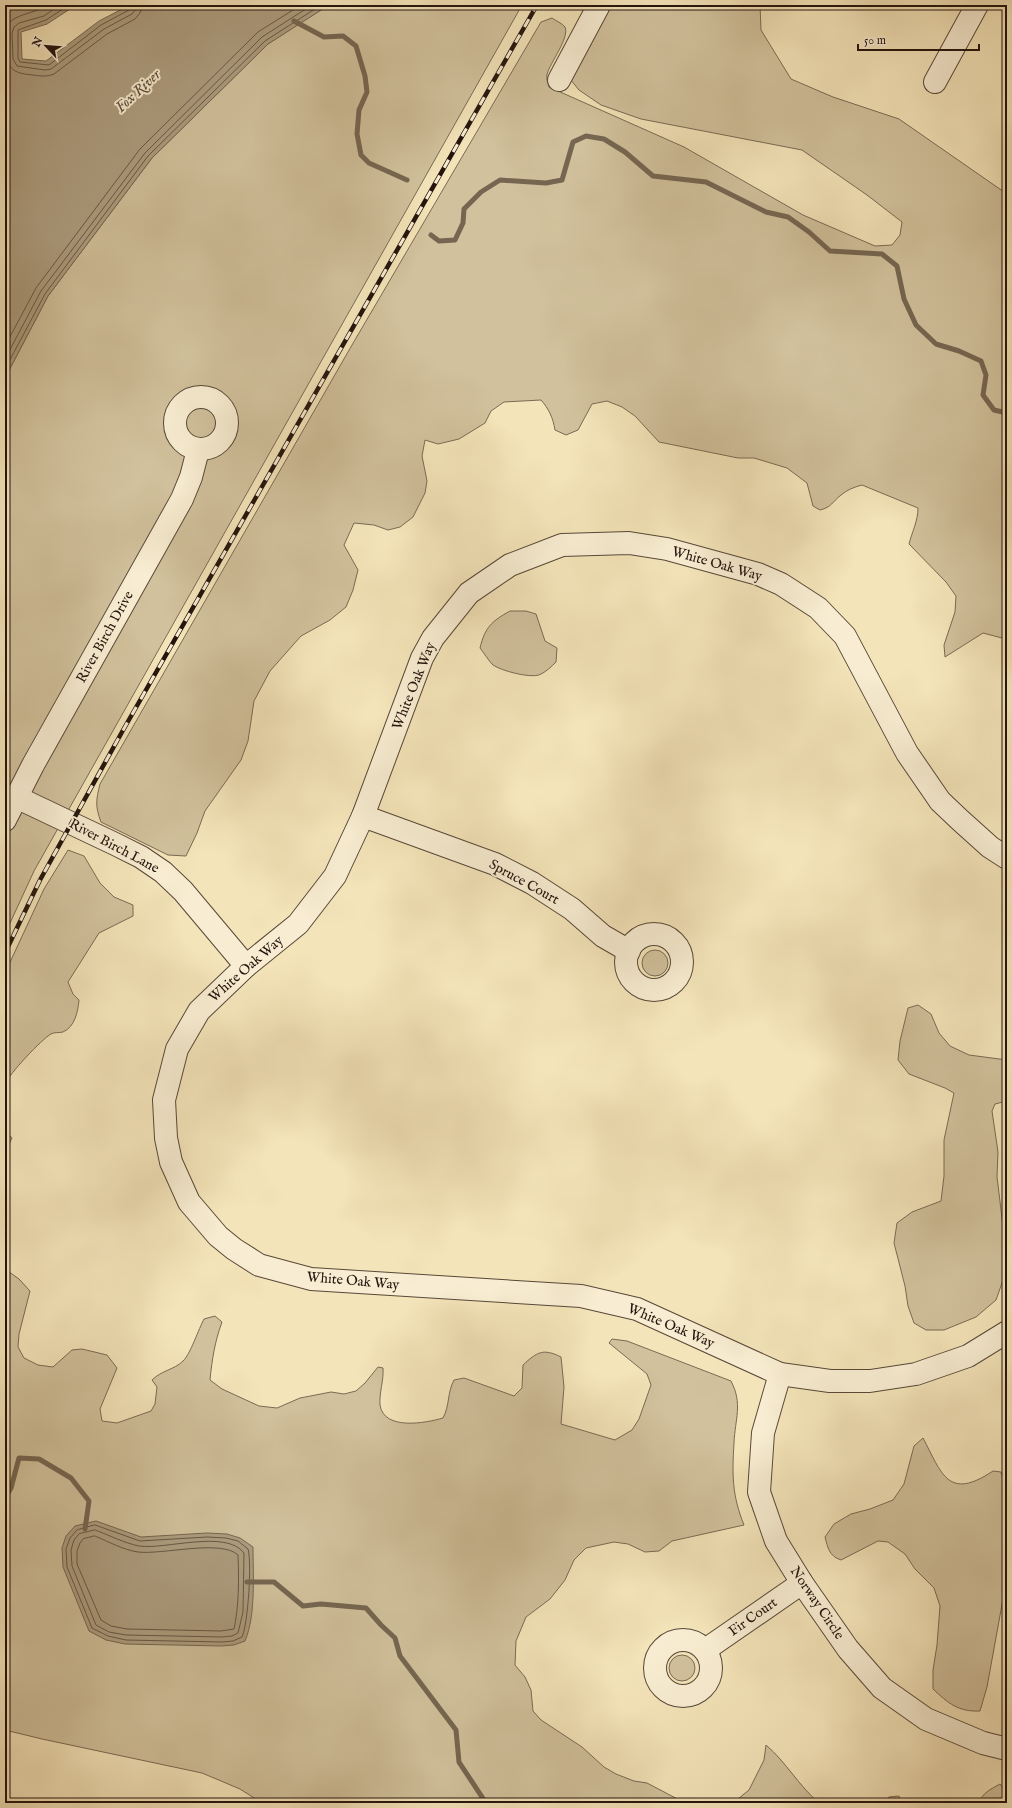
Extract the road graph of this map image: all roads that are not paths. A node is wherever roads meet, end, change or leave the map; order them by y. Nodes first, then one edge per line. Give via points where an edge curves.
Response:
1 (599, 5) edge
2 (974, 6) edge
3 (559, 80) dead end
4 (935, 82) dead end
5 (198, 450) dead end
6 (16, 797) junction
7 (363, 816) junction
8 (5, 820) edge
9 (1007, 858) edge
10 (629, 951) dead end
11 (246, 966) junction
12 (1007, 1332) edge
13 (780, 1374) junction
14 (802, 1584) junction
15 (705, 1650) dead end
16 (1007, 1749) edge

1 - 3 street
2 - 4 street
5 - 6 street, River Birch Drive via 182,499
6 - 8 street, River Birch Drive
6 - 11 street, River Birch Lane via 134,854 163,872 183,891
7 - 9 street, White Oak Way via 422,658 433,638 469,593 510,565 562,545 629,543 667,549 758,574 781,584 818,608 845,636 907,753 940,800 990,847
7 - 10 street, Spruce Court via 511,871 572,908 603,936
7 - 11 street, White Oak Way via 335,876 298,924
11 - 13 street, White Oak Way via 199,1011 177,1049 164,1100 166,1138 171,1162 189,1202 218,1236 234,1249 259,1265 311,1279 581,1296 637,1308
12 - 13 street, White Oak Way via 968,1356 916,1374 870,1381 830,1381
13 - 14 street, Norway Circle via 763,1433 758,1492 776,1540
14 - 15 street, Fir Court
14 - 16 street, Norway Circle via 848,1649 882,1688 926,1719 983,1743

